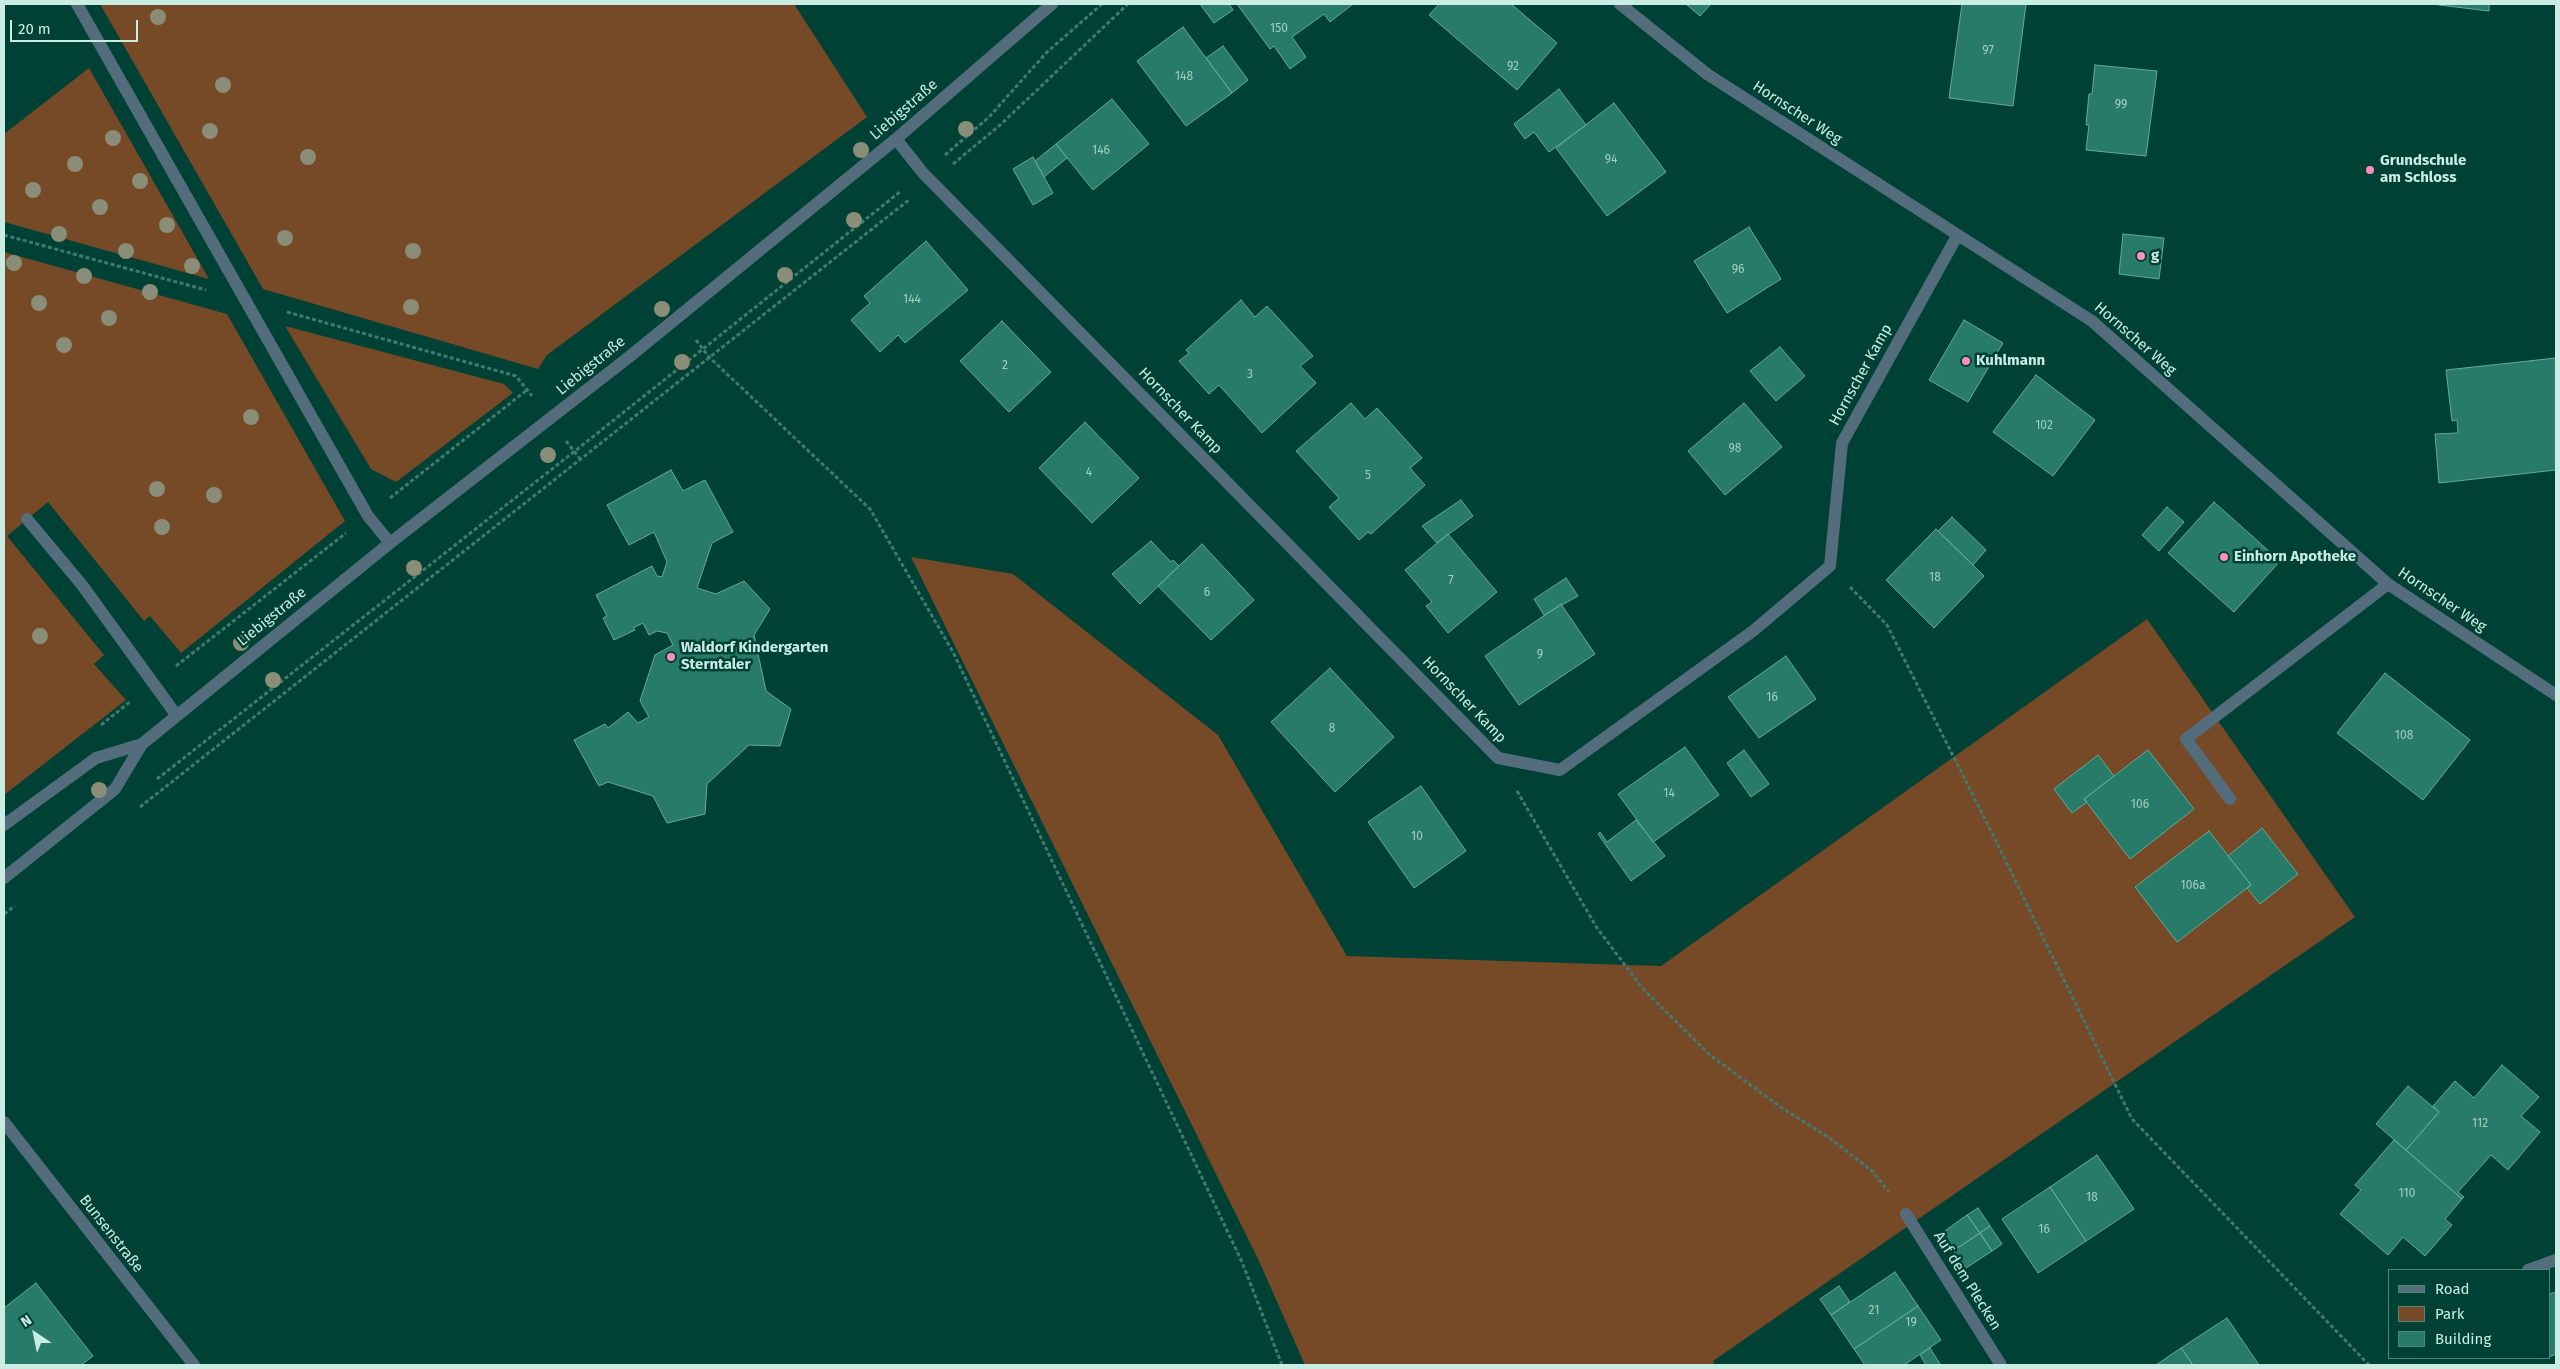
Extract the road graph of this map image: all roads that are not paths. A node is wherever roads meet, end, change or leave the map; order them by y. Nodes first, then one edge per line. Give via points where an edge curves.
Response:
1 (77, 4) edge
2 (1052, 4) edge
3 (1620, 4) edge
4 (896, 139) junction
5 (1958, 236) junction
6 (27, 519) dead end
7 (390, 543) junction
8 (2388, 584) junction
9 (2556, 695) edge
10 (177, 716) junction
11 (142, 744) junction
12 (2230, 799) dead end
13 (4, 826) edge
14 (4, 878) edge
15 (4, 1122) edge
16 (1906, 1214) road end
17 (2556, 1260) edge
18 (2531, 1269) edge
19 (194, 1365) edge
20 (2002, 1365) edge

1 - 7 street via 368,516
2 - 4 street, Liebigstraße
3 - 5 street, Hornscher Weg via 1707,74
4 - 5 street, Hornscher Kamp via 928,177 1498,758 1560,770 1753,631 1830,566 1842,443
4 - 7 street, Liebigstraße via 564,408
5 - 8 street, Hornscher Weg via 2092,320
6 - 10 street via 82,585
7 - 10 street, Liebigstraße
8 - 9 street, Hornscher Weg
8 - 12 street via 2186,739
10 - 11 street, Liebigstraße
11 - 13 street, Liebigstraße via 96,758
11 - 14 street, Liebigstraße via 115,789
15 - 19 street, Bunsenstraße
16 - 20 street, Auf dem Plecken
17 - 18 street

